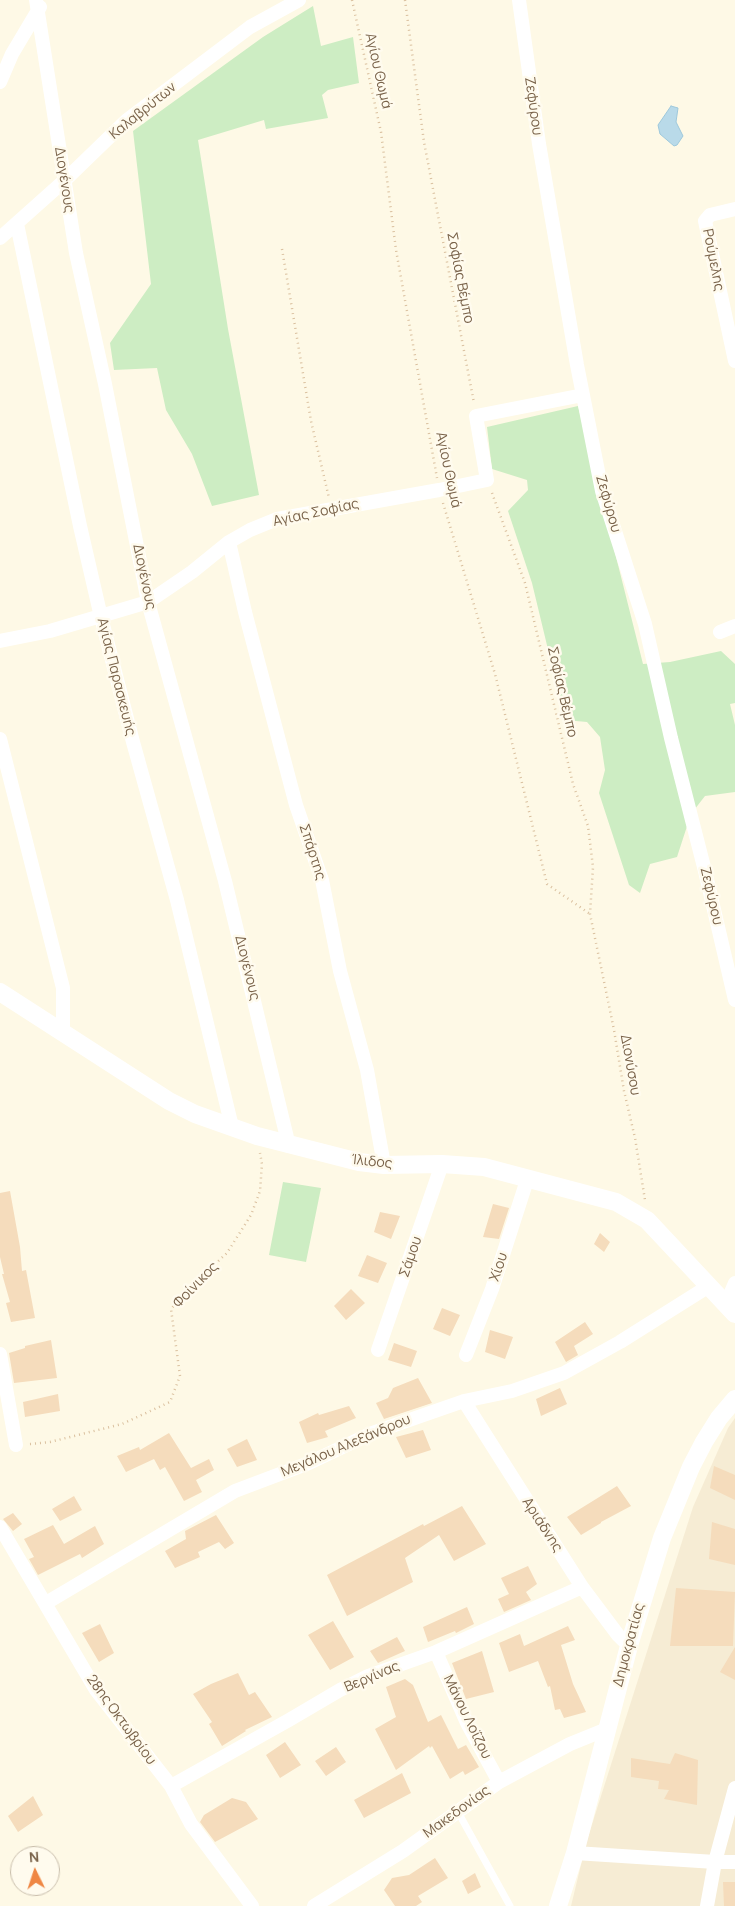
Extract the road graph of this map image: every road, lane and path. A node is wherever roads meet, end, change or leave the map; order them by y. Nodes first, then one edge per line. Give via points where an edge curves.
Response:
1 (299, 0) edge
2 (352, 0) edge
3 (405, 0) edge
4 (519, 0) edge
5 (39, 3) edge
6 (0, 82) edge
7 (64, 181) junction
8 (735, 209) edge
9 (17, 224) junction
10 (0, 238) edge
11 (282, 249) dead end
12 (735, 361) edge
13 (583, 395) junction
14 (476, 416) junction
15 (487, 480) junction
16 (439, 490) junction
17 (331, 508) junction
18 (229, 542) junction
19 (148, 602) junction
20 (101, 617) junction
21 (735, 626) edge
22 (720, 632) dead end
23 (0, 641) edge
24 (0, 739) edge
25 (590, 914) junction
26 (0, 992) edge
27 (735, 1000) edge
28 (63, 1033) junction
29 (232, 1127) junction
30 (257, 1136) junction
31 (290, 1146) junction
32 (442, 1164) junction
33 (384, 1165) junction
34 (528, 1177) junction
35 (646, 1220) junction
36 (735, 1283) edge
37 (709, 1286) junction
38 (731, 1309) edge
39 (378, 1350) dead end
40 (0, 1354) edge
41 (466, 1355) dead end
42 (735, 1399) edge
43 (464, 1401) junction
44 (16, 1445) joint
45 (0, 1527) edge
46 (582, 1587) junction
47 (46, 1603) junction
48 (630, 1642) junction
49 (436, 1652) junction
50 (607, 1729) junction
51 (499, 1782) junction
52 (171, 1786) junction
53 (735, 1788) edge
54 (458, 1812) junction
55 (575, 1853) junction
56 (715, 1862) junction
57 (735, 1862) edge
58 (252, 1906) edge
59 (314, 1906) edge
60 (510, 1906) edge
61 (558, 1906) edge
62 (707, 1906) edge

1 - 7 street, Καλαβρύτων via 250,27 126,120
2 - 16 path, Αγίου Θωμά via 382,132 396,250
3 - 14 path, Σοφίας Βέμπο via 424,142
4 - 13 street, Ζεφύρου via 539,144
5 - 6 street
5 - 7 street, Διογένους
7 - 9 street, Καλαβρύτων
7 - 19 street, Διογένους
8 - 12 street, Ρούμελης via 710,214 705,221
9 - 10 street, Καλαβρύτων
9 - 20 street, Αγίας Παρασκευής
11 - 17 path via 311,421
13 - 14 street
13 - 27 street, Ζεφύρου via 602,491 645,624
14 - 15 street
15 - 16 street, Αγίας Σοφίας
15 - 25 path, Σοφίας Βέμπο via 525,583 573,784 588,826 593,867
16 - 17 street, Αγίας Σοφίας
16 - 25 path, Αγίου Θωμά via 495,674 547,884
17 - 18 street, Αγίας Σοφίας via 277,519
18 - 19 street, Αγίας Σοφίας
18 - 33 street, Σπάρτης via 296,805 322,880 340,971 366,1070
19 - 20 street, Αγίας Σοφίας
19 - 31 street, Διογένους via 225,881
20 - 23 street, Αγίας Σοφίας
20 - 29 street, Αγίας Παρασκευής via 177,900
21 - 22 street
24 - 28 street via 63,988
25 - 35 path, Διονύσου via 637,1146
26 - 28 street, Ίλιδος
28 - 29 street, Ίλιδος via 169,1102
29 - 30 street, Ίλιδος
30 - 31 street, Ίλιδος
30 - 44 path, Φοίνικος via 262,1164 260,1191 251,1215 227,1253 171,1309 180,1376 170,1402 122,1424 50,1442
31 - 33 street, Ίλιδος
32 - 33 street, Ίλιδος
32 - 34 street, Ίλιδος via 484,1167
32 - 39 street, Σάμου
34 - 35 street, Ίλιδος via 616,1202
34 - 41 street, Χίου via 492,1288
35 - 37 street, Ίλιδος
36 - 38 street
37 - 38 street, Ίλιδος
37 - 43 street, Μεγάλου Αλεξάνδρου via 564,1373 512,1391
40 - 44 street
42 - 48 street, Δημοκρατίας via 714,1426 691,1467 662,1538
43 - 46 street, Αριάδνης
43 - 47 street, Μεγάλου Αλεξάνδρου via 372,1433 309,1463 235,1491
45 - 47 street, 28ης Οκτωβρίου
46 - 48 street, Αριάδνης via 618,1635
46 - 49 street, Βεργίνας
47 - 52 street, 28ης Οκτωβρίου via 96,1690
48 - 50 street, Δημοκρατίας
49 - 51 street, Μάνου Λοΐζου via 467,1723
49 - 52 street, Βεργίνας via 368,1676 340,1690
50 - 51 street, Μακεδονίας via 570,1744
50 - 55 street, Δημοκρατίας
51 - 54 street, Μακεδονίας
52 - 58 street, 28ης Οκτωβρίου via 191,1824
53 - 56 street
54 - 59 street, Μακεδονίας via 403,1851
54 - 60 lane
55 - 56 street
55 - 61 street, Δημοκρατίας
56 - 57 street
56 - 62 street

